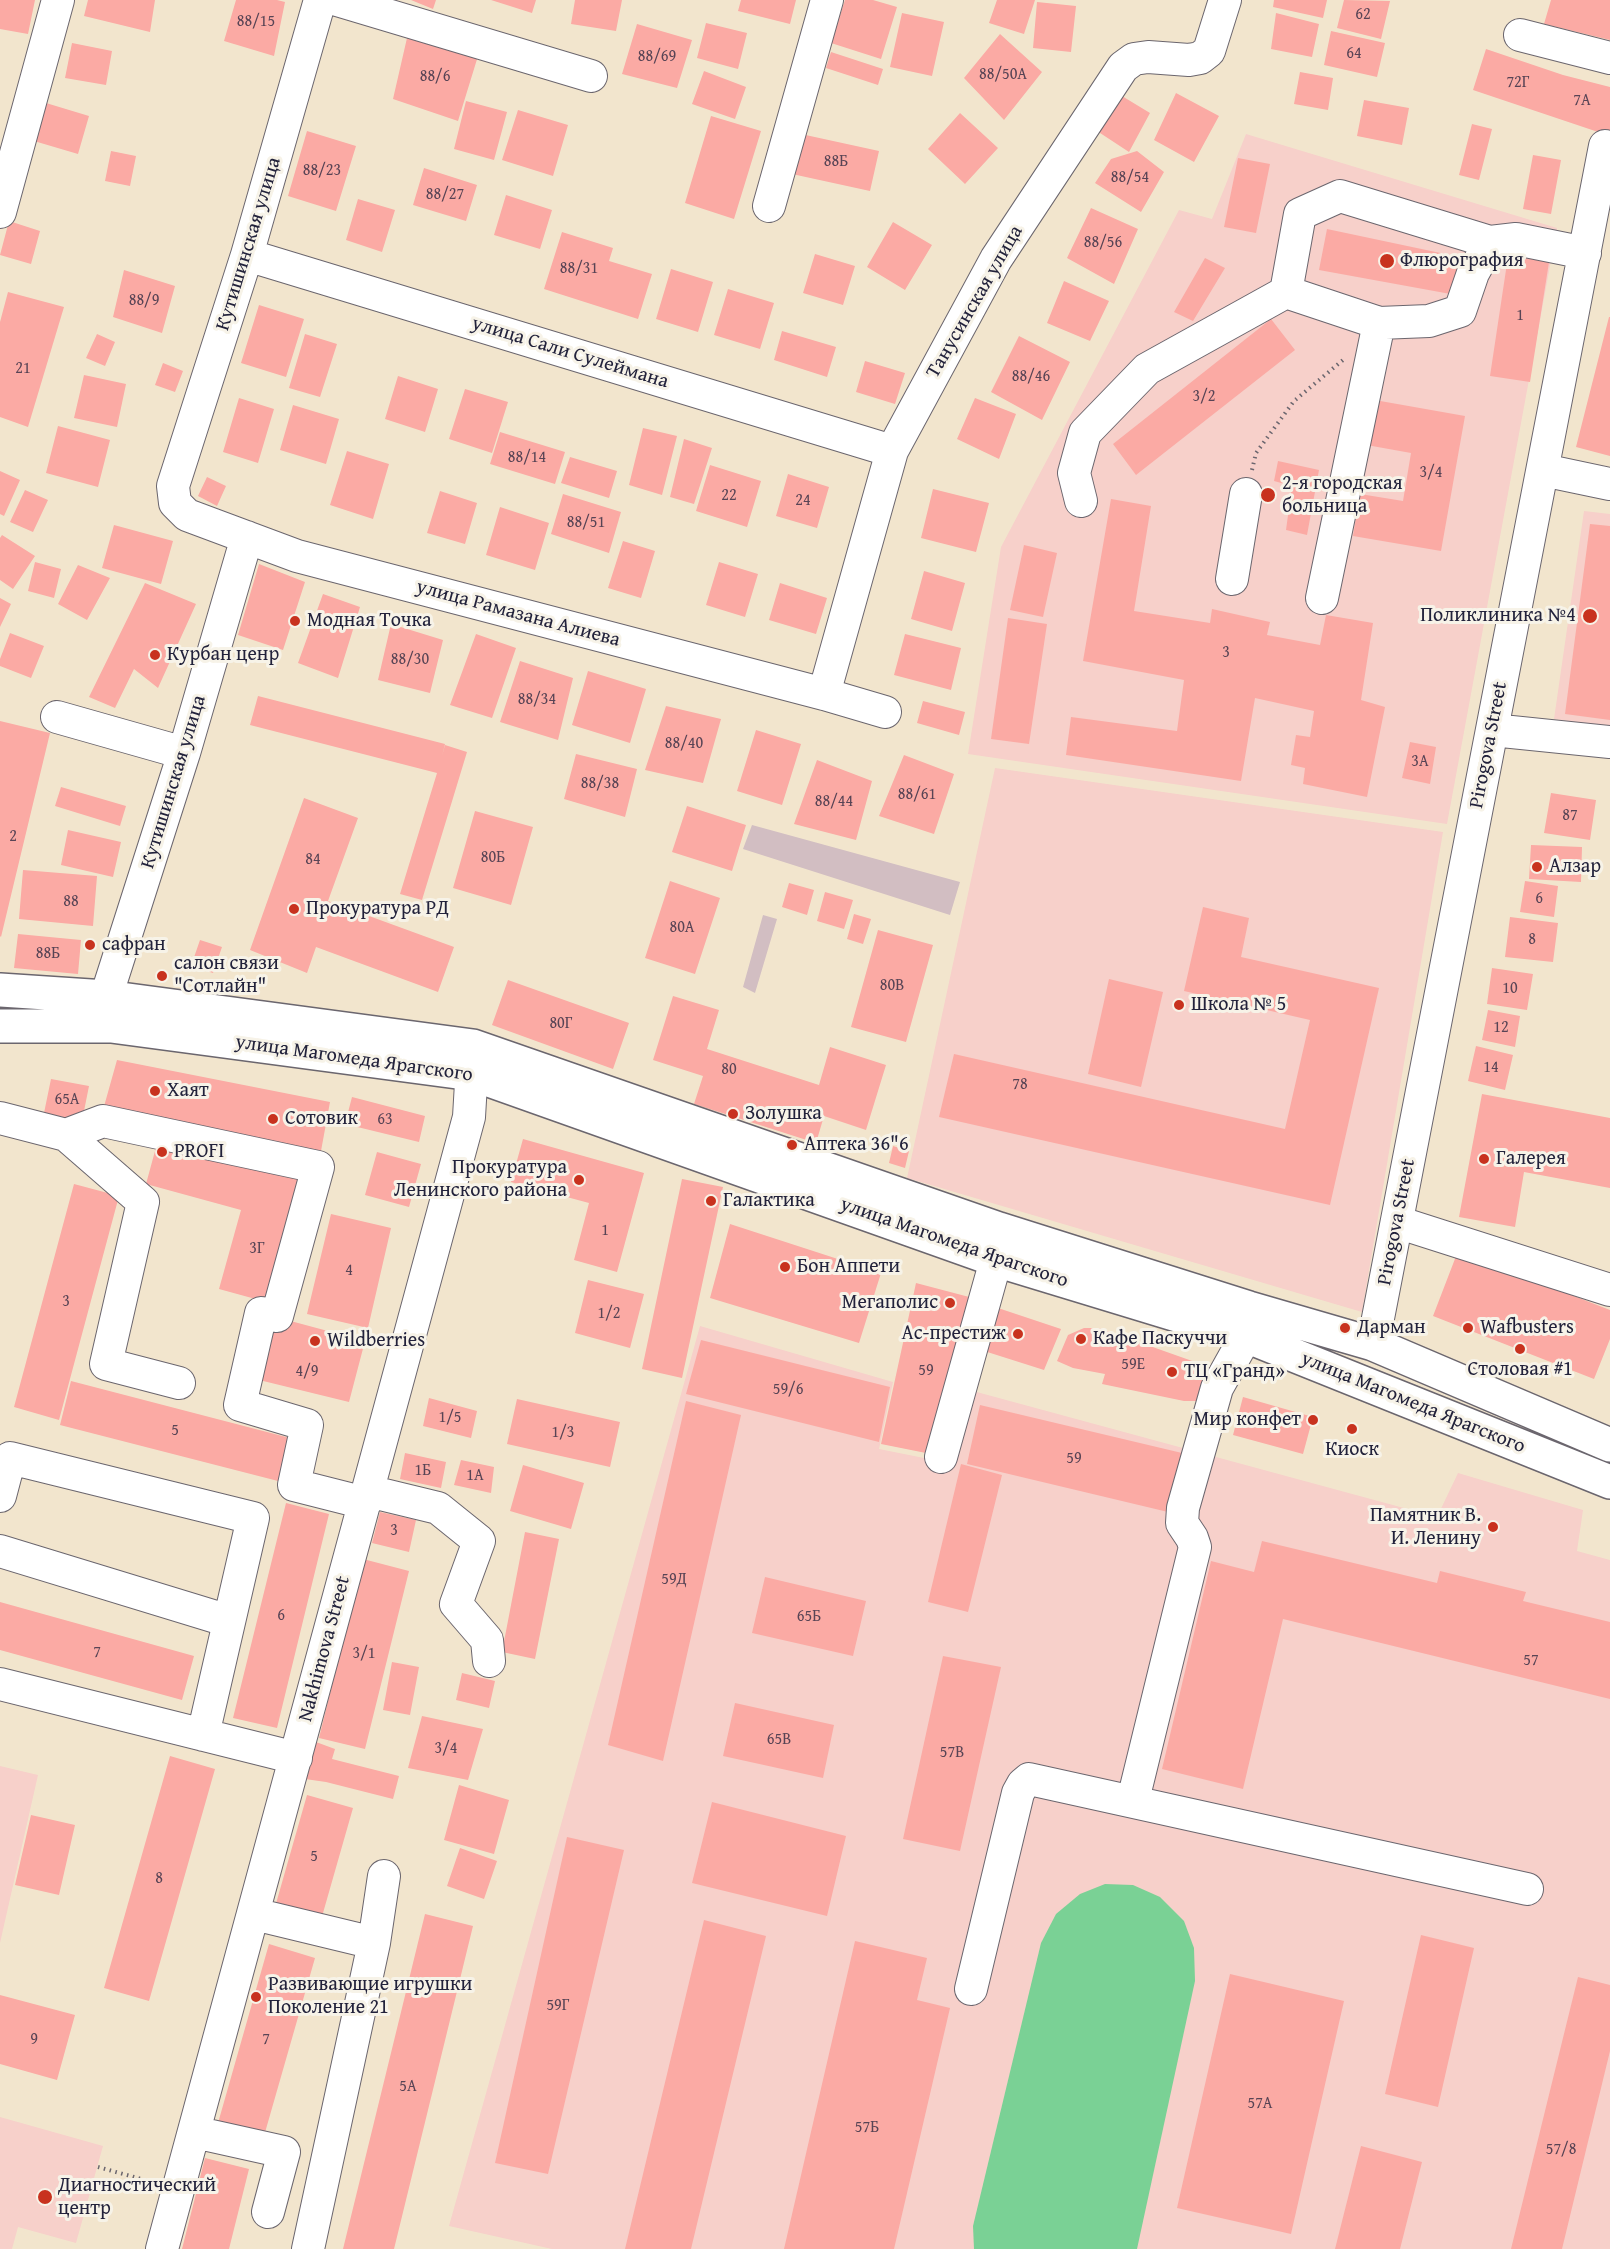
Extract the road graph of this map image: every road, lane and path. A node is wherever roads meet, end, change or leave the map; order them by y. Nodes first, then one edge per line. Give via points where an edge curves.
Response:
1 (58, 0) edge
2 (320, 0) edge
3 (337, 0) edge
4 (827, 0) edge
5 (1225, 0) edge
6 (1520, 35) dead end
7 (1610, 58) edge
8 (591, 76) dead end
9 (1605, 146) dead end
10 (769, 206) dead end
11 (0, 213) edge
12 (1490, 242) junction
13 (1584, 253) junction
14 (247, 255) junction
15 (1286, 292) junction
16 (1378, 328) junction
17 (892, 451) junction
18 (1543, 470) junction
19 (1610, 484) edge
20 (173, 486) joint
21 (1246, 494) joint
22 (1081, 501) dead end
23 (247, 537) junction
24 (1232, 579) dead end
25 (1322, 598) dead end
26 (824, 694) junction
27 (885, 712) dead end
28 (57, 717) dead end
29 (1492, 730) junction
30 (1610, 742) edge
31 (184, 753) junction
32 (1, 999) edge
33 (108, 1012) junction
34 (0, 1026) edge
35 (472, 1060) junction
36 (0, 1118) edge
37 (66, 1135) junction
38 (1397, 1222) junction
39 (997, 1245) junction
40 (1610, 1290) edge
41 (1247, 1322) junction
42 (1373, 1344) junction
43 (179, 1383) dead end
44 (1610, 1445) edge
45 (941, 1457) dead end
46 (1610, 1482) edge
47 (0, 1496) edge
48 (366, 1497) junction
49 (0, 1551) edge
50 (229, 1621) junction
51 (489, 1661) dead end
52 (0, 1684) edge
53 (203, 1735) junction
54 (296, 1758) junction
55 (1133, 1800) junction
56 (384, 1876) dead end
57 (1527, 1889) dead end
58 (254, 1914) junction
59 (374, 1943) junction
60 (971, 1989) dead end
61 (194, 2132) junction
62 (98, 2166) dead end
63 (178, 2190) junction
64 (268, 2212) dead end
65 (162, 2249) edge
66 (308, 2249) edge

1 - 11 street
2 - 14 street, Кутишинская улица
3 - 8 street
4 - 10 street
5 - 17 street, Танусинская улица via 1209,51 1200,58 1148,57 1134,59 1123,67 996,259
6 - 7 street
9 - 13 street, Pirogova Street
12 - 13 street via 1516,239
12 - 15 street via 1340,196 1300,214
12 - 16 street via 1473,273 1460,311 1429,321
13 - 18 street, Pirogova Street
14 - 17 street, улица Сали Сулеймана
14 - 20 street, Кутишинская улица
15 - 16 street
15 - 22 street via 1147,369 1085,434 1074,473
16 - 21 path via 1294,401 1256,453
16 - 25 street
17 - 26 street, Танусинская улица
18 - 19 street
18 - 29 street, Pirogova Street
20 - 23 street, улица Рамазана Алиева via 175,503 187,515
21 - 24 street
23 - 26 street, улица Рамазана Алиева via 297,556
23 - 31 street, Кутишинская улица
26 - 27 street, улица Рамазана Алиева
28 - 31 street
29 - 30 street
29 - 38 street, Pirogova Street
31 - 33 street, Кутишинская улица
32 - 33 main road, улица Магомеда Ярагского
33 - 34 main road, улица Магомеда Ярагского
33 - 35 main road, улица Магомеда Ярагского
35 - 39 main road, улица Магомеда Ярагского
35 - 48 street, Nakhimova Street via 470,1117
36 - 37 street
37 - 43 street via 143,1202 106,1364
37 - 48 street via 103,1121 318,1167 277,1316 261,1313 240,1405 307,1425 294,1485
38 - 40 street
38 - 42 street, Pirogova Street
39 - 41 main road, улица Магомеда Ярагского
39 - 45 street
41 - 42 main road, улица Магомеда Ярагского
41 - 46 main road, улица Магомеда Ярагского
41 - 55 street via 1217,1388 1183,1508 1182,1523 1195,1547
42 - 44 main road, улица Магомеда Ярагского
47 - 50 street via 10,1458 253,1518
48 - 51 street via 438,1508 479,1541 456,1604 487,1640
48 - 54 street, Nakhimova Street
49 - 50 street
50 - 53 street
52 - 53 street
53 - 54 street
54 - 58 street, Nakhimova Street
55 - 57 street
55 - 60 street via 1033,1778 1026,1780 1018,1793
56 - 59 street
58 - 59 street
58 - 61 street, Nakhimova Street
59 - 66 street
61 - 63 street, Nakhimova Street
61 - 64 street via 284,2152
62 - 63 path
63 - 65 street, Nakhimova Street

